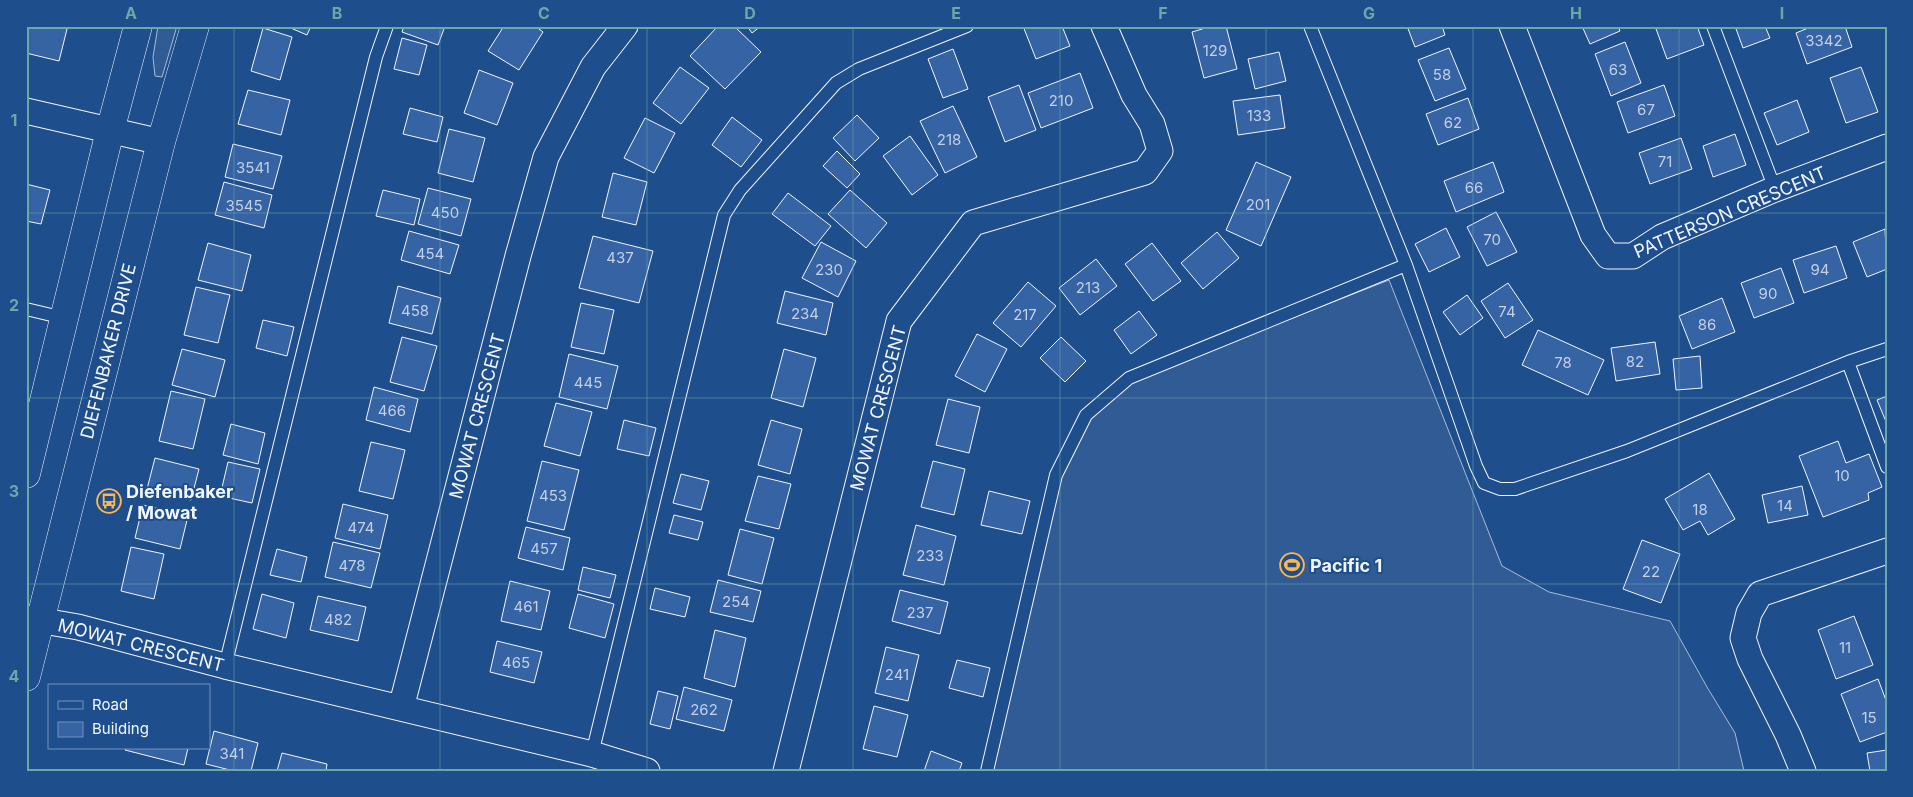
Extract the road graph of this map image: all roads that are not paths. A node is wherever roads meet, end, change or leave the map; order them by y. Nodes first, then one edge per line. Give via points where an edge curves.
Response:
1 (138, 26) edge
2 (195, 26) edge
3 (387, 26) edge
4 (625, 26) edge
5 (967, 26) edge
6 (1104, 26) edge
7 (1310, 26) edge
8 (1512, 26) edge
9 (1713, 26) edge
10 (26, 111) edge
11 (110, 131) junction
12 (161, 142) junction
13 (1887, 147) edge
14 (1775, 189) junction
15 (1406, 265) junction
16 (26, 309) edge
17 (64, 318) junction
18 (1887, 349) edge
19 (1848, 362) junction
20 (1887, 467) edge
21 (26, 474) edge
22 (1887, 551) edge
23 (33, 619) edge
24 (225, 666) junction
25 (26, 677) edge
26 (401, 708) junction
27 (592, 754) junction
28 (647, 771) edge
29 (786, 771) edge
30 (987, 771) edge
31 (1804, 771) edge

1 - 11 street
2 - 12 street, DIEFENBAKER DRIVE
3 - 24 lane via 376,57
4 - 26 street, MOWAT CRESCENT via 593,67 546,158
5 - 27 lane via 858,69 836,82 740,190 724,215
6 - 29 street, MOWAT CRESCENT via 1134,95 1152,124 1160,152 1145,172 973,223 899,321
7 - 15 lane
8 - 14 street, PATTERSON CRESCENT via 1593,235 1608,256 1633,256 1662,238
9 - 14 lane
10 - 11 street
11 - 12 street
11 - 17 street
12 - 23 street, DIEFENBAKER DRIVE
13 - 14 street, PATTERSON CRESCENT
15 - 19 lane via 1476,466 1484,483 1500,489 1514,489 1627,451
15 - 30 lane via 1128,378 1086,415 1056,475
16 - 17 lane
17 - 21 street
18 - 19 lane
19 - 20 lane
22 - 31 street via 1760,594 1749,613 1743,638 1745,645
23 - 24 street, MOWAT CRESCENT via 78,627
23 - 25 street, DIEFENBAKER DRIVE
24 - 26 street, MOWAT CRESCENT
26 - 27 street, MOWAT CRESCENT
27 - 28 street, MOWAT CRESCENT

